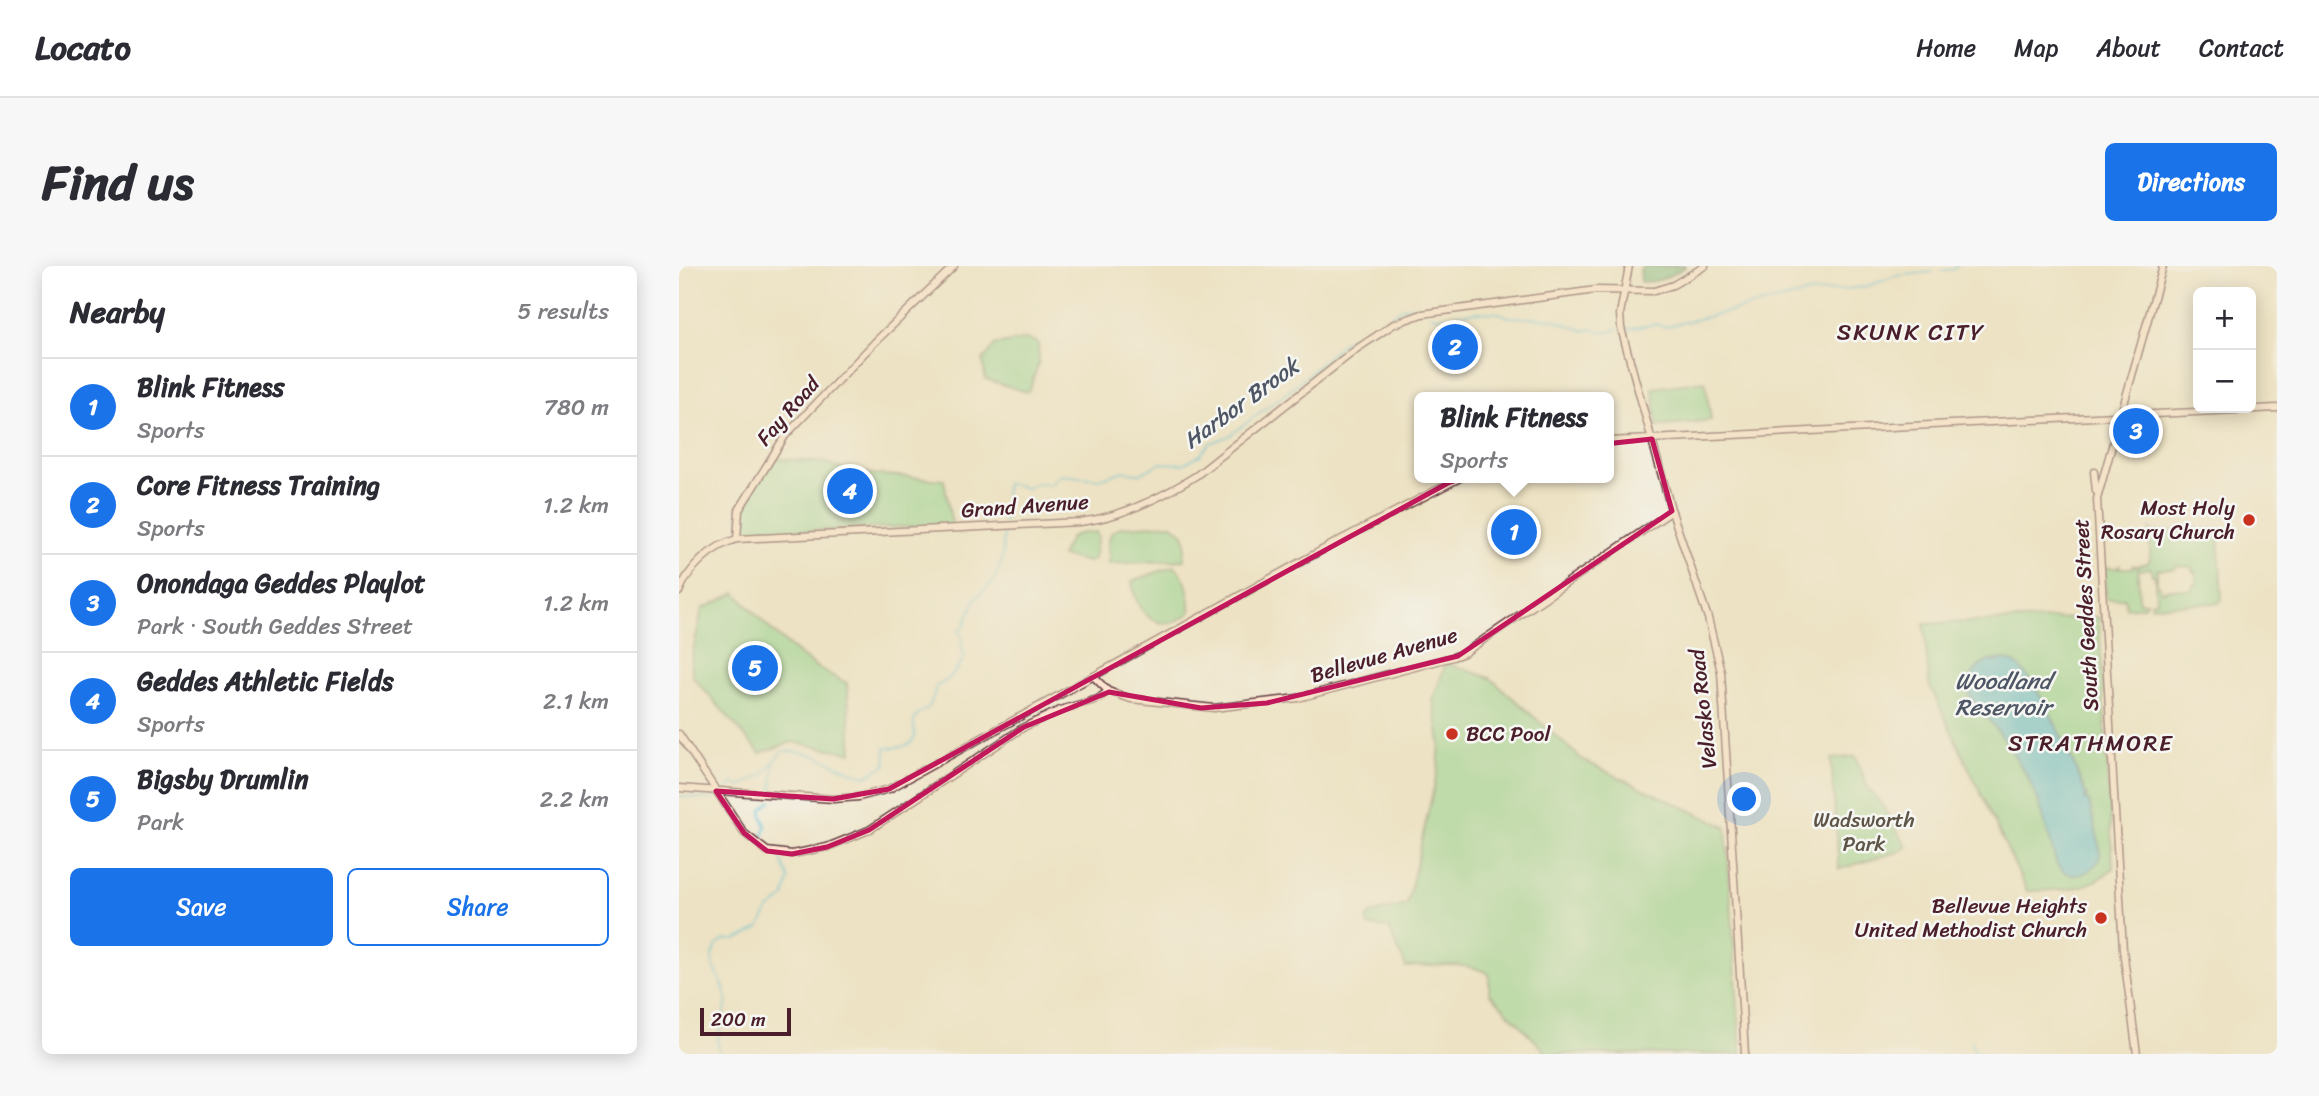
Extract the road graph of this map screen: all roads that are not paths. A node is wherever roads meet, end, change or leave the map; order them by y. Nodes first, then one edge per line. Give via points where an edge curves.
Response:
1 (954, 266) edge
2 (1629, 266) edge
3 (1705, 266) edge
4 (2163, 266) edge
5 (1625, 290) junction
6 (2277, 408) edge
7 (2120, 415) junction
8 (1652, 439) junction
9 (1614, 441) edge
10 (2094, 472) dead end
11 (1450, 483) edge
12 (2097, 499) junction
13 (1672, 511) junction
14 (737, 539) junction
15 (679, 592) edge
16 (1094, 677) junction
17 (1108, 691) junction
18 (679, 734) edge
19 (679, 788) edge
20 (716, 791) junction
21 (1745, 1054) edge
22 (2137, 1054) edge

1 - 14 street, Fay Road via 785,436 739,510
2 - 5 street, Velasko Road
3 - 5 street, Grand Avenue via 1659,290
4 - 7 street, South Geddes Street
5 - 8 street, Velasko Road via 1621,328
5 - 14 street, Grand Avenue via 1596,290 1409,317 1380,331 1214,463 1170,491 1104,518
6 - 7 street
7 - 8 street
7 - 12 street, South Geddes Street
8 - 9 street
8 - 13 street, Velasko Road
10 - 12 street
11 - 16 street
12 - 22 street, South Geddes Street via 2123,951
13 - 17 street, Bellevue Avenue via 1454,657 1298,698 1234,706 1167,704
13 - 21 street, Velasko Road via 1721,672
14 - 15 street via 714,548
16 - 17 street, Bellevue Avenue
16 - 20 street via 879,792 833,799
17 - 20 street via 1024,727 869,830 827,847 792,854 767,851 744,833
18 - 20 street
19 - 20 street

